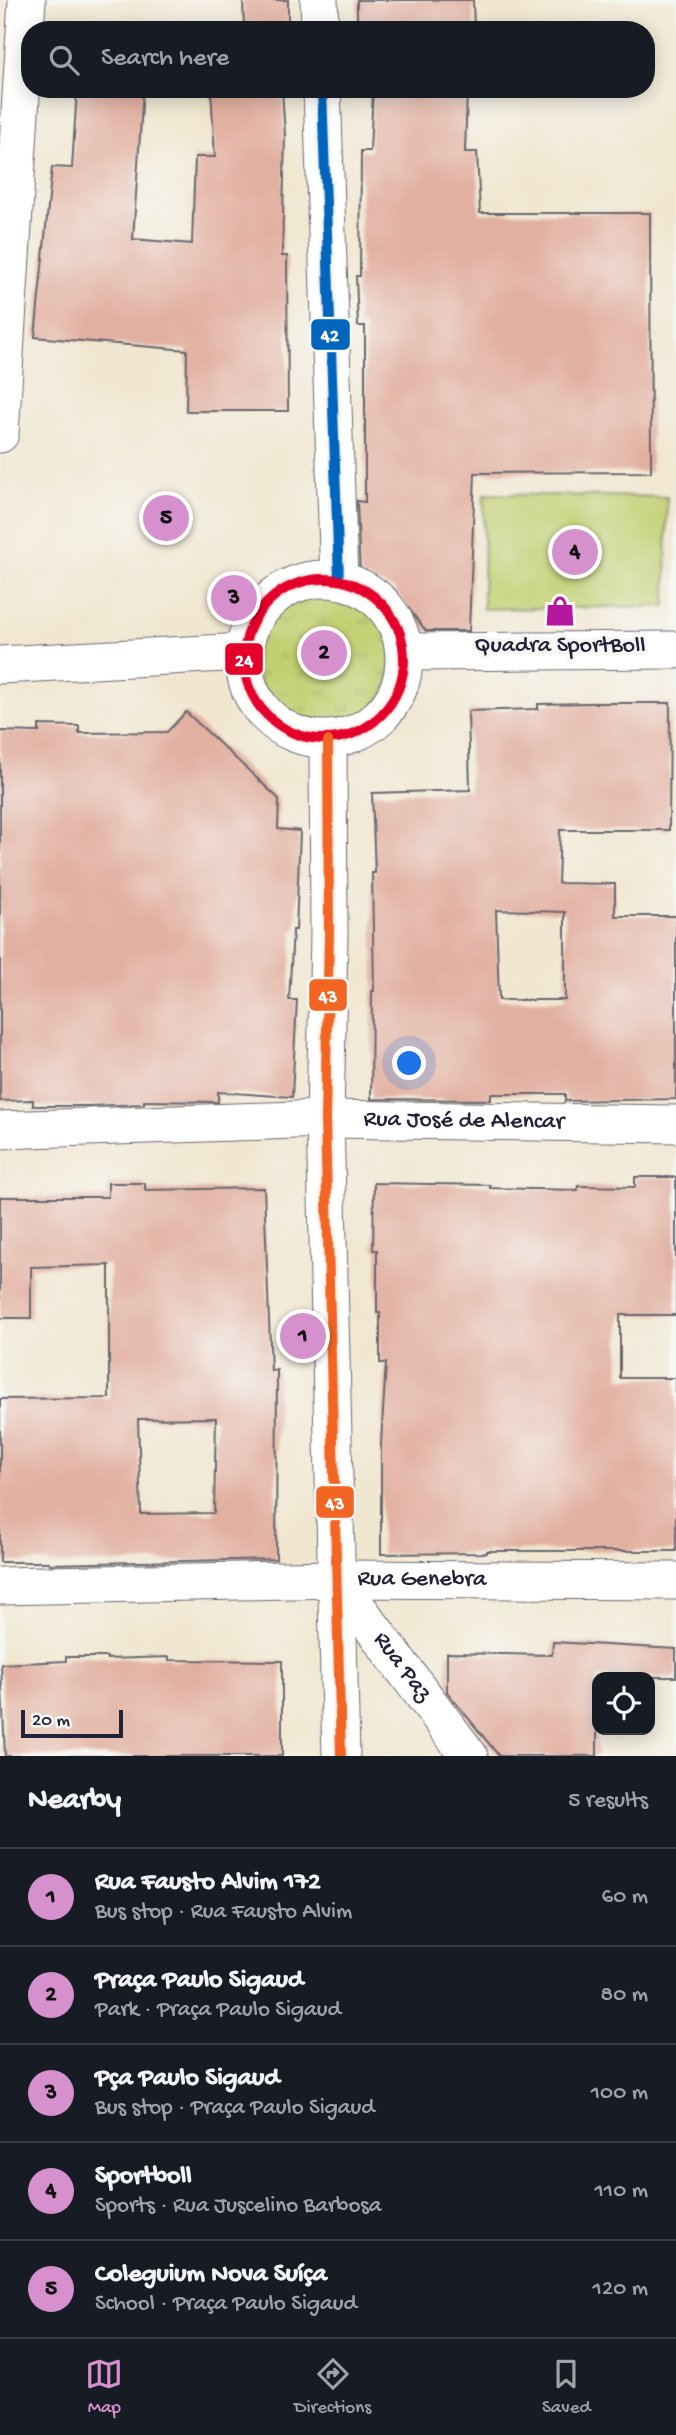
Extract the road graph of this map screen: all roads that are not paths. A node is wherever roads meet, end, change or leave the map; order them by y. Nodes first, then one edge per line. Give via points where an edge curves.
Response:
1 (27, 0) edge
2 (319, 0) edge
3 (26, 21) edge
4 (320, 21) edge
5 (21, 96) edge
6 (322, 98) edge
7 (0, 434) edge
8 (339, 580) junction
9 (676, 650) edge
10 (244, 652) junction
11 (404, 652) junction
12 (0, 665) edge
13 (328, 741) junction
14 (326, 1119) junction
15 (676, 1124) edge
16 (0, 1130) edge
17 (336, 1579) junction
18 (676, 1581) edge
19 (0, 1586) edge
20 (341, 1756) edge
21 (469, 1756) edge

1 - 3 street
2 - 4 street
5 - 7 street
6 - 8 street
8 - 10 street via 312,579 287,588 258,615
8 - 11 street via 376,597 400,631
9 - 11 street
10 - 12 street
10 - 13 street via 246,680 257,705 276,725 301,737
11 - 13 street via 403,678 393,702 376,722 354,735
13 - 14 street
14 - 15 street, Rua José de Alencar
14 - 16 street, Rua José de Alencar
14 - 17 street
17 - 18 street, Rua Genebra
17 - 19 street, Rua Genebra
17 - 20 street
17 - 21 street, Rua Paz

